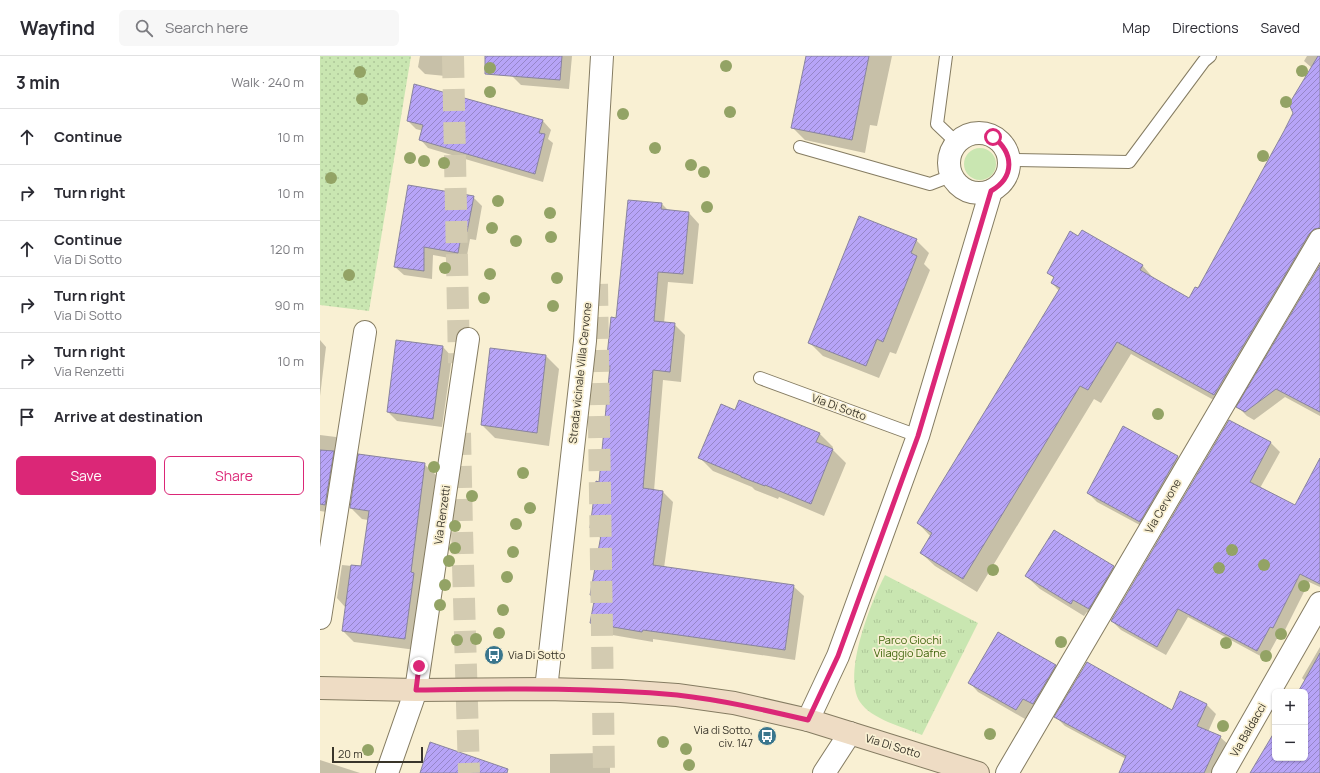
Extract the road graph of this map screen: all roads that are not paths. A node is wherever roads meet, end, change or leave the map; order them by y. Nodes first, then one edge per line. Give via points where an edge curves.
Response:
1 (602, 56) edge
2 (946, 56) edge
3 (1210, 56) edge
4 (957, 143) junction
5 (800, 147) dead end
6 (1009, 160) junction
7 (951, 176) junction
8 (991, 191) junction
9 (1320, 240) edge
10 (365, 332) dead end
11 (468, 339) dead end
12 (760, 378) dead end
13 (918, 436) junction
14 (1320, 603) edge
15 (320, 618) edge
16 (320, 688) edge
17 (546, 689) junction
18 (416, 690) junction
19 (808, 720) junction
20 (850, 733) junction
21 (386, 773) edge
22 (824, 773) edge
23 (978, 773) edge
24 (1007, 773) edge
25 (1223, 773) edge

1 - 17 street, Strada vicinale Villa Cervone via 585,341
2 - 4 lane via 937,124
3 - 6 lane via 1129,162
4 - 6 street via 974,134 988,135 1000,143
4 - 7 street via 949,158
5 - 7 lane via 930,184
6 - 8 street via 1005,179
7 - 8 street via 963,190 977,193
8 - 13 street
9 - 24 street, Via Cervone
10 - 15 street
11 - 18 street, Via Renzetti
12 - 13 lane, Via Di Sotto
13 - 19 street via 838,656
14 - 25 street, Via Baldacci
16 - 18 street, Via Di Sotto
17 - 18 street, Via Di Sotto
17 - 19 street, Via Di Sotto via 678,695 734,703
18 - 21 street, Via Renzetti
19 - 20 street, Via Di Sotto
20 - 22 street
20 - 23 street, Via Di Sotto

